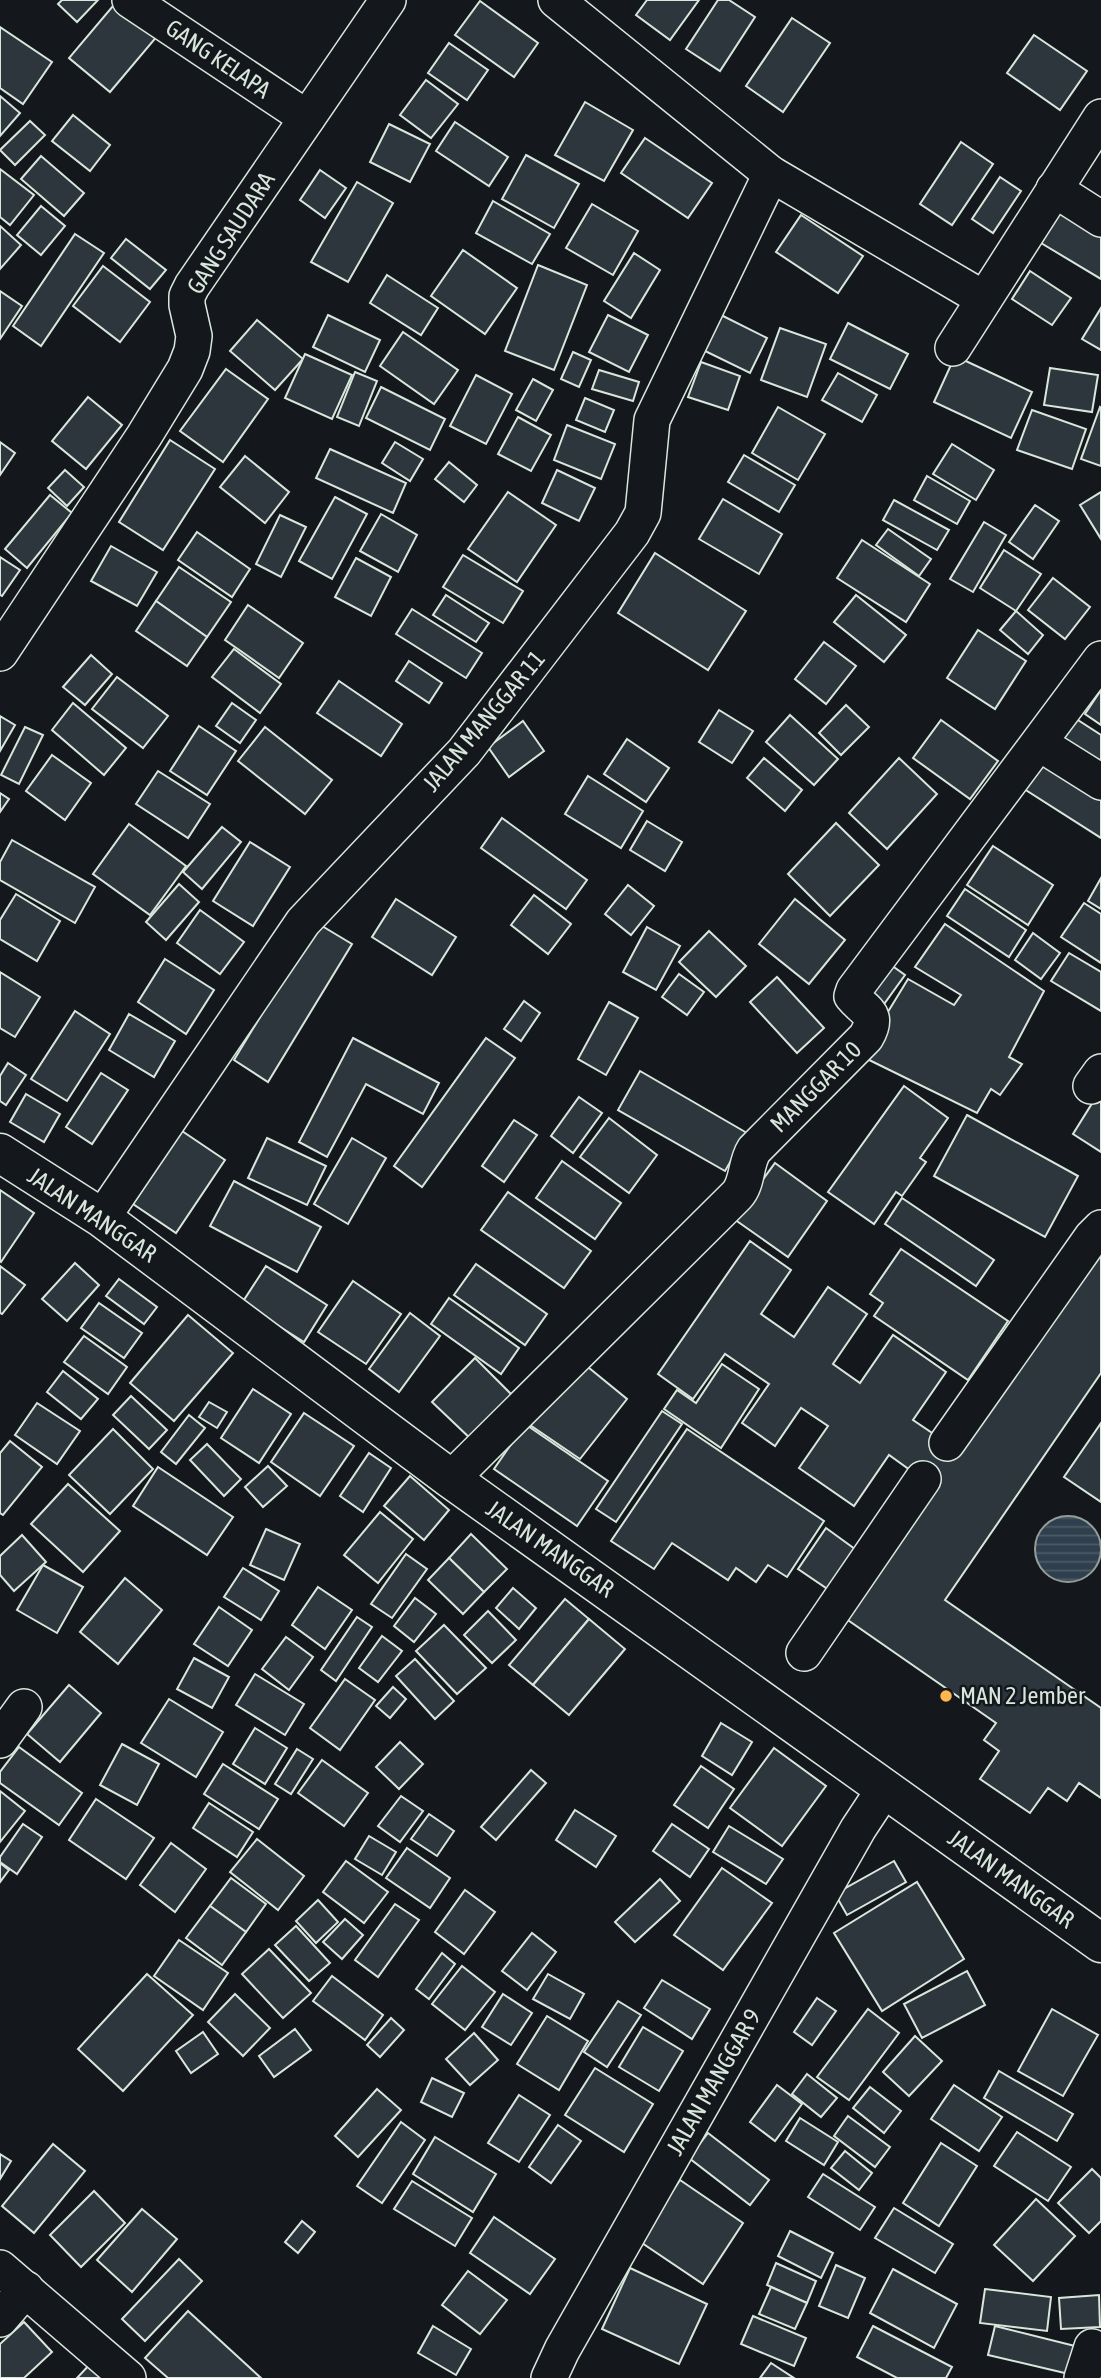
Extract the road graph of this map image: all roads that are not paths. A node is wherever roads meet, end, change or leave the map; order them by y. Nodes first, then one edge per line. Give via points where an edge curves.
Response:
1 (130, 0) edge
2 (387, 0) edge
3 (556, 0) edge
4 (1101, 117) edge
5 (307, 118) junction
6 (771, 174) junction
7 (1054, 189) junction
8 (1101, 219) edge
9 (984, 299) junction
10 (953, 348) dead end
11 (0, 653) edge
12 (1101, 659) edge
13 (1038, 743) junction
14 (1101, 782) edge
15 (0, 1153) edge
16 (102, 1219) junction
17 (1101, 1227) edge
18 (947, 1443) dead end
19 (451, 1479) junction
20 (923, 1479) dead end
21 (804, 1653) dead end
22 (24, 1707) dead end
23 (0, 1740) edge
24 (885, 1788) junction
25 (1101, 1943) edge
26 (13, 2278) edge
27 (0, 2319) edge
28 (128, 2378) edge
29 (549, 2378) edge

1 - 5 street, GANG KELAPA
2 - 5 street, GANG SAUDARA
3 - 6 street
4 - 7 street
5 - 11 street, GANG SAUDARA via 187,296 194,336 185,369
6 - 9 street
6 - 16 street, JALAN MANGGAR 11 via 652,420 643,513 632,533 464,752 303,922
7 - 8 street
7 - 9 street
9 - 10 street
12 - 13 street, MANGGAR 10
13 - 14 street
13 - 19 street, MANGGAR 10 via 854,990 852,996 867,1009 872,1021 866,1037 754,1150 743,1189
15 - 16 main road, JALAN MANGGAR
16 - 19 main road, JALAN MANGGAR
17 - 18 street
19 - 24 main road, JALAN MANGGAR
20 - 21 street
22 - 23 street
24 - 25 main road, JALAN MANGGAR
24 - 29 street, JALAN MANGGAR 9
26 - 27 street
26 - 28 street

